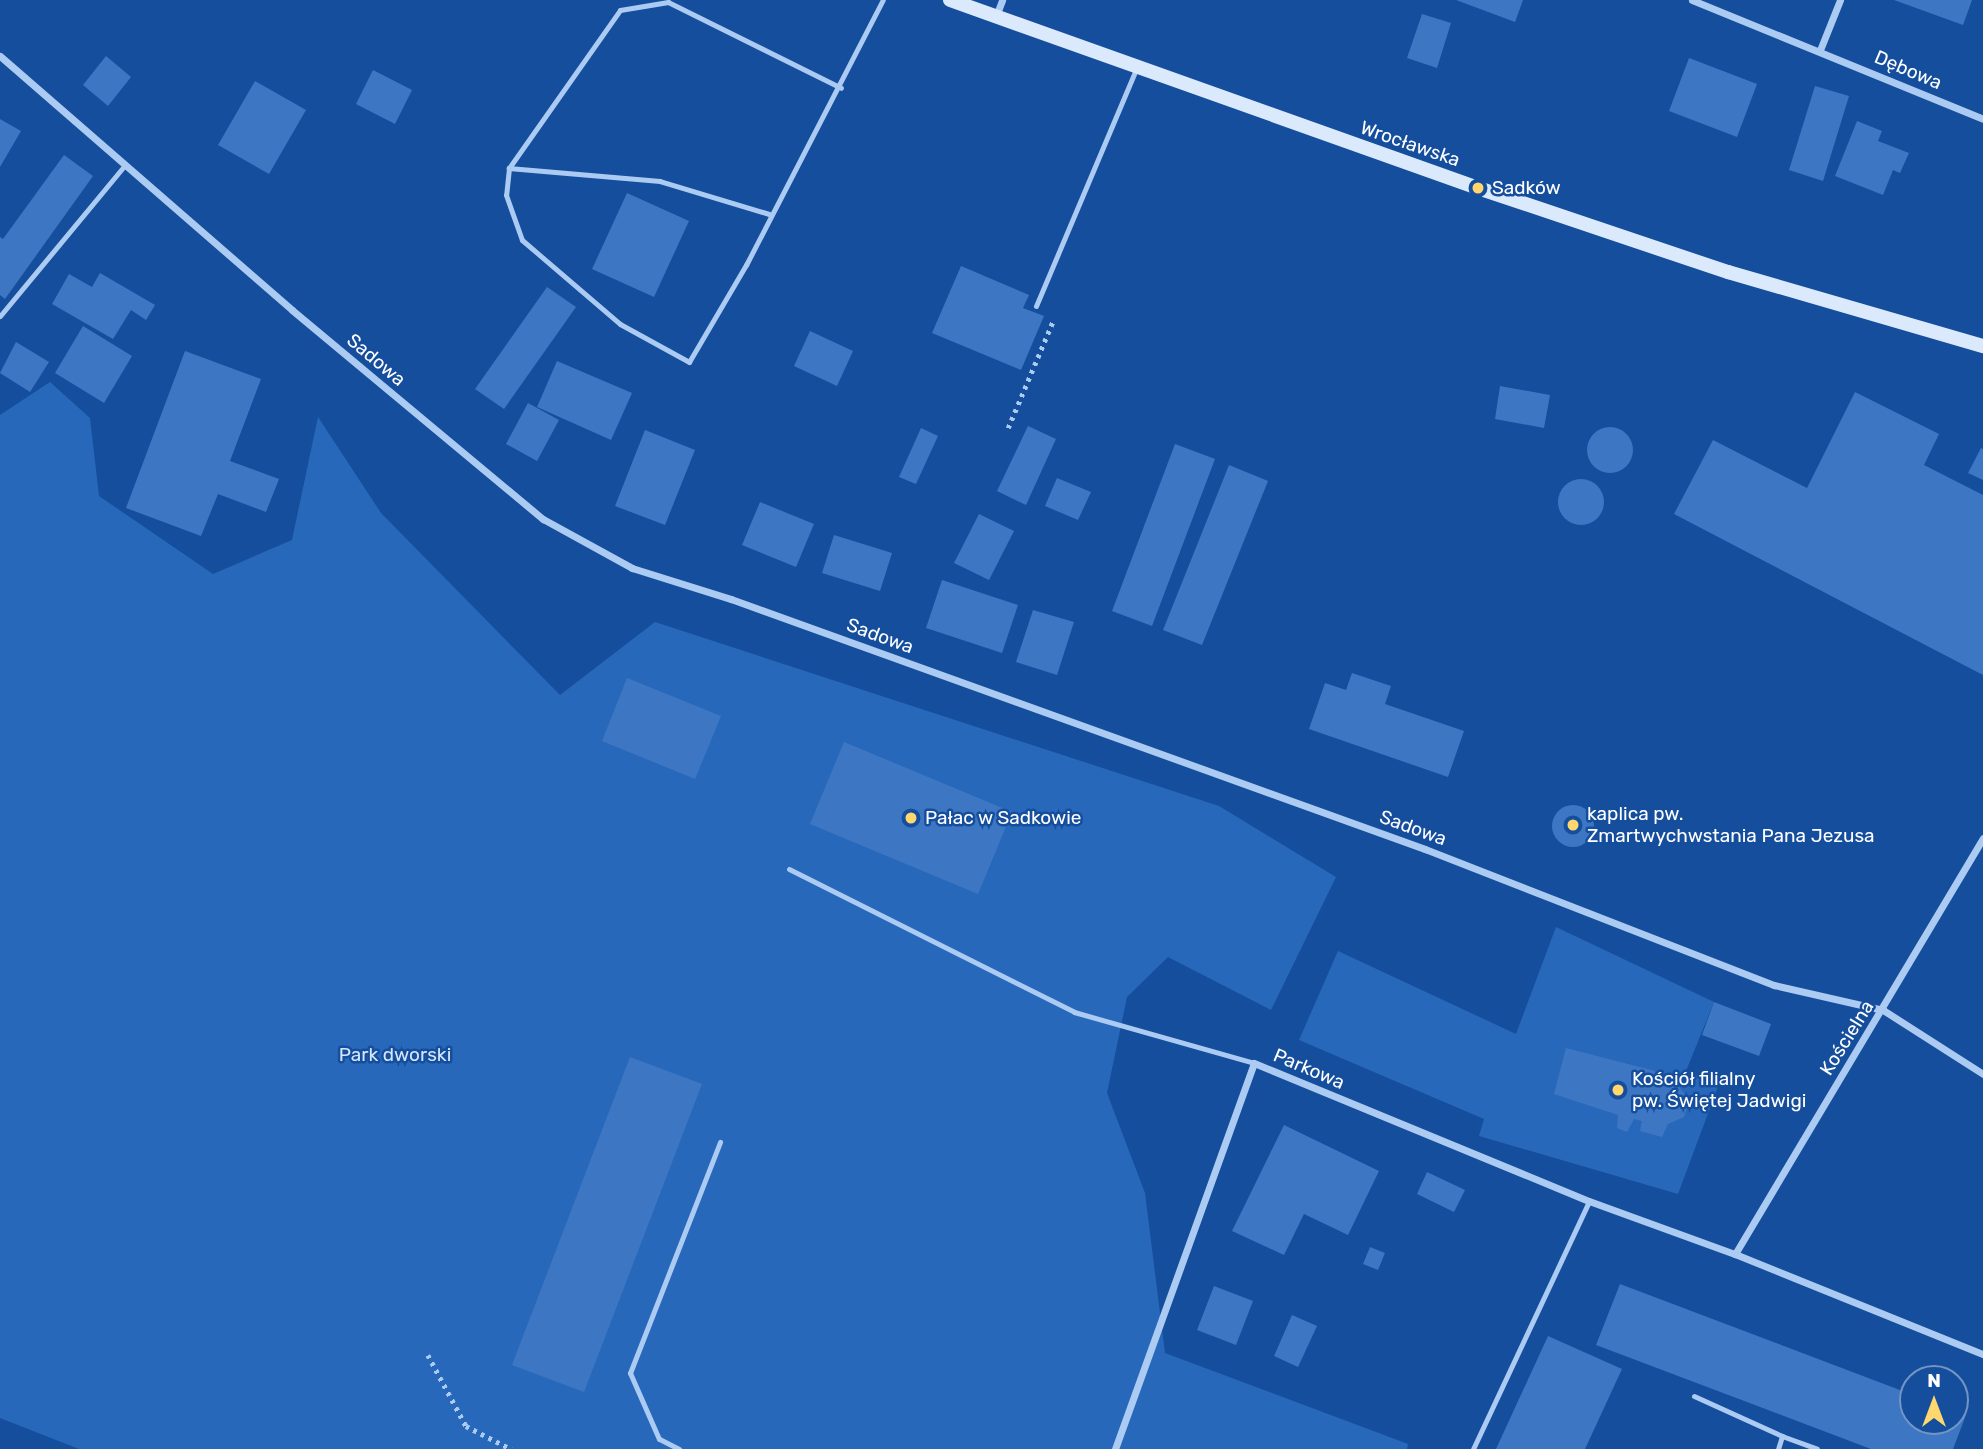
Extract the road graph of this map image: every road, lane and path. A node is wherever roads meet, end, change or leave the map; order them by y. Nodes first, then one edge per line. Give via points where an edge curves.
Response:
1 (883, 0) edge
2 (950, 0) edge
3 (1002, 0) edge
4 (1692, 0) edge
5 (1840, 0) edge
6 (996, 16) junction
7 (1820, 50) junction
8 (0, 56) edge
9 (1136, 69) junction
10 (841, 88) junction
11 (1983, 119) edge
12 (125, 165) junction
13 (509, 168) junction
14 (769, 214) junction
15 (1037, 306) dead end
16 (1056, 315) dead end
17 (0, 316) edge
18 (1983, 346) edge
19 (1008, 428) dead end
20 (1983, 838) edge
21 (789, 869) dead end
22 (1883, 1010) junction
23 (1254, 1062) junction
24 (1983, 1074) edge
25 (720, 1142) dead end
26 (1589, 1201) junction
27 (1735, 1254) junction
28 (1983, 1354) edge
29 (428, 1356) dead end
30 (1695, 1396) dead end
31 (1782, 1436) junction
32 (512, 1449) edge
33 (679, 1449) edge
34 (1115, 1449) edge
35 (1473, 1449) edge
36 (1778, 1449) edge
37 (1817, 1449) edge

1 - 10 lane
2 - 6 main road, Wrocławska
3 - 6 street
4 - 7 street, Dębowa
5 - 7 street
6 - 9 main road, Wrocławska
7 - 11 street, Dębowa
8 - 12 street, Sadowa
9 - 15 lane
9 - 18 main road, Wrocławska via 1728,272
10 - 13 lane via 668,2 620,10
10 - 14 lane
12 - 17 lane
12 - 22 street, Sadowa via 543,519 632,568 1412,844 1774,985
13 - 14 lane via 660,181
13 - 14 lane via 506,195 522,240 620,324 689,362 746,265
16 - 19 path
20 - 22 street, Kościelna
21 - 23 lane via 1074,1012
22 - 24 street, Sadowa
22 - 27 street, Kościelna
23 - 26 street, Parkowa
23 - 34 street, Parkowa
25 - 33 lane via 630,1373 659,1439
26 - 27 street, Parkowa
26 - 35 lane
27 - 28 street, Parkowa
29 - 32 path via 466,1426
30 - 31 lane
31 - 36 lane
31 - 37 lane

